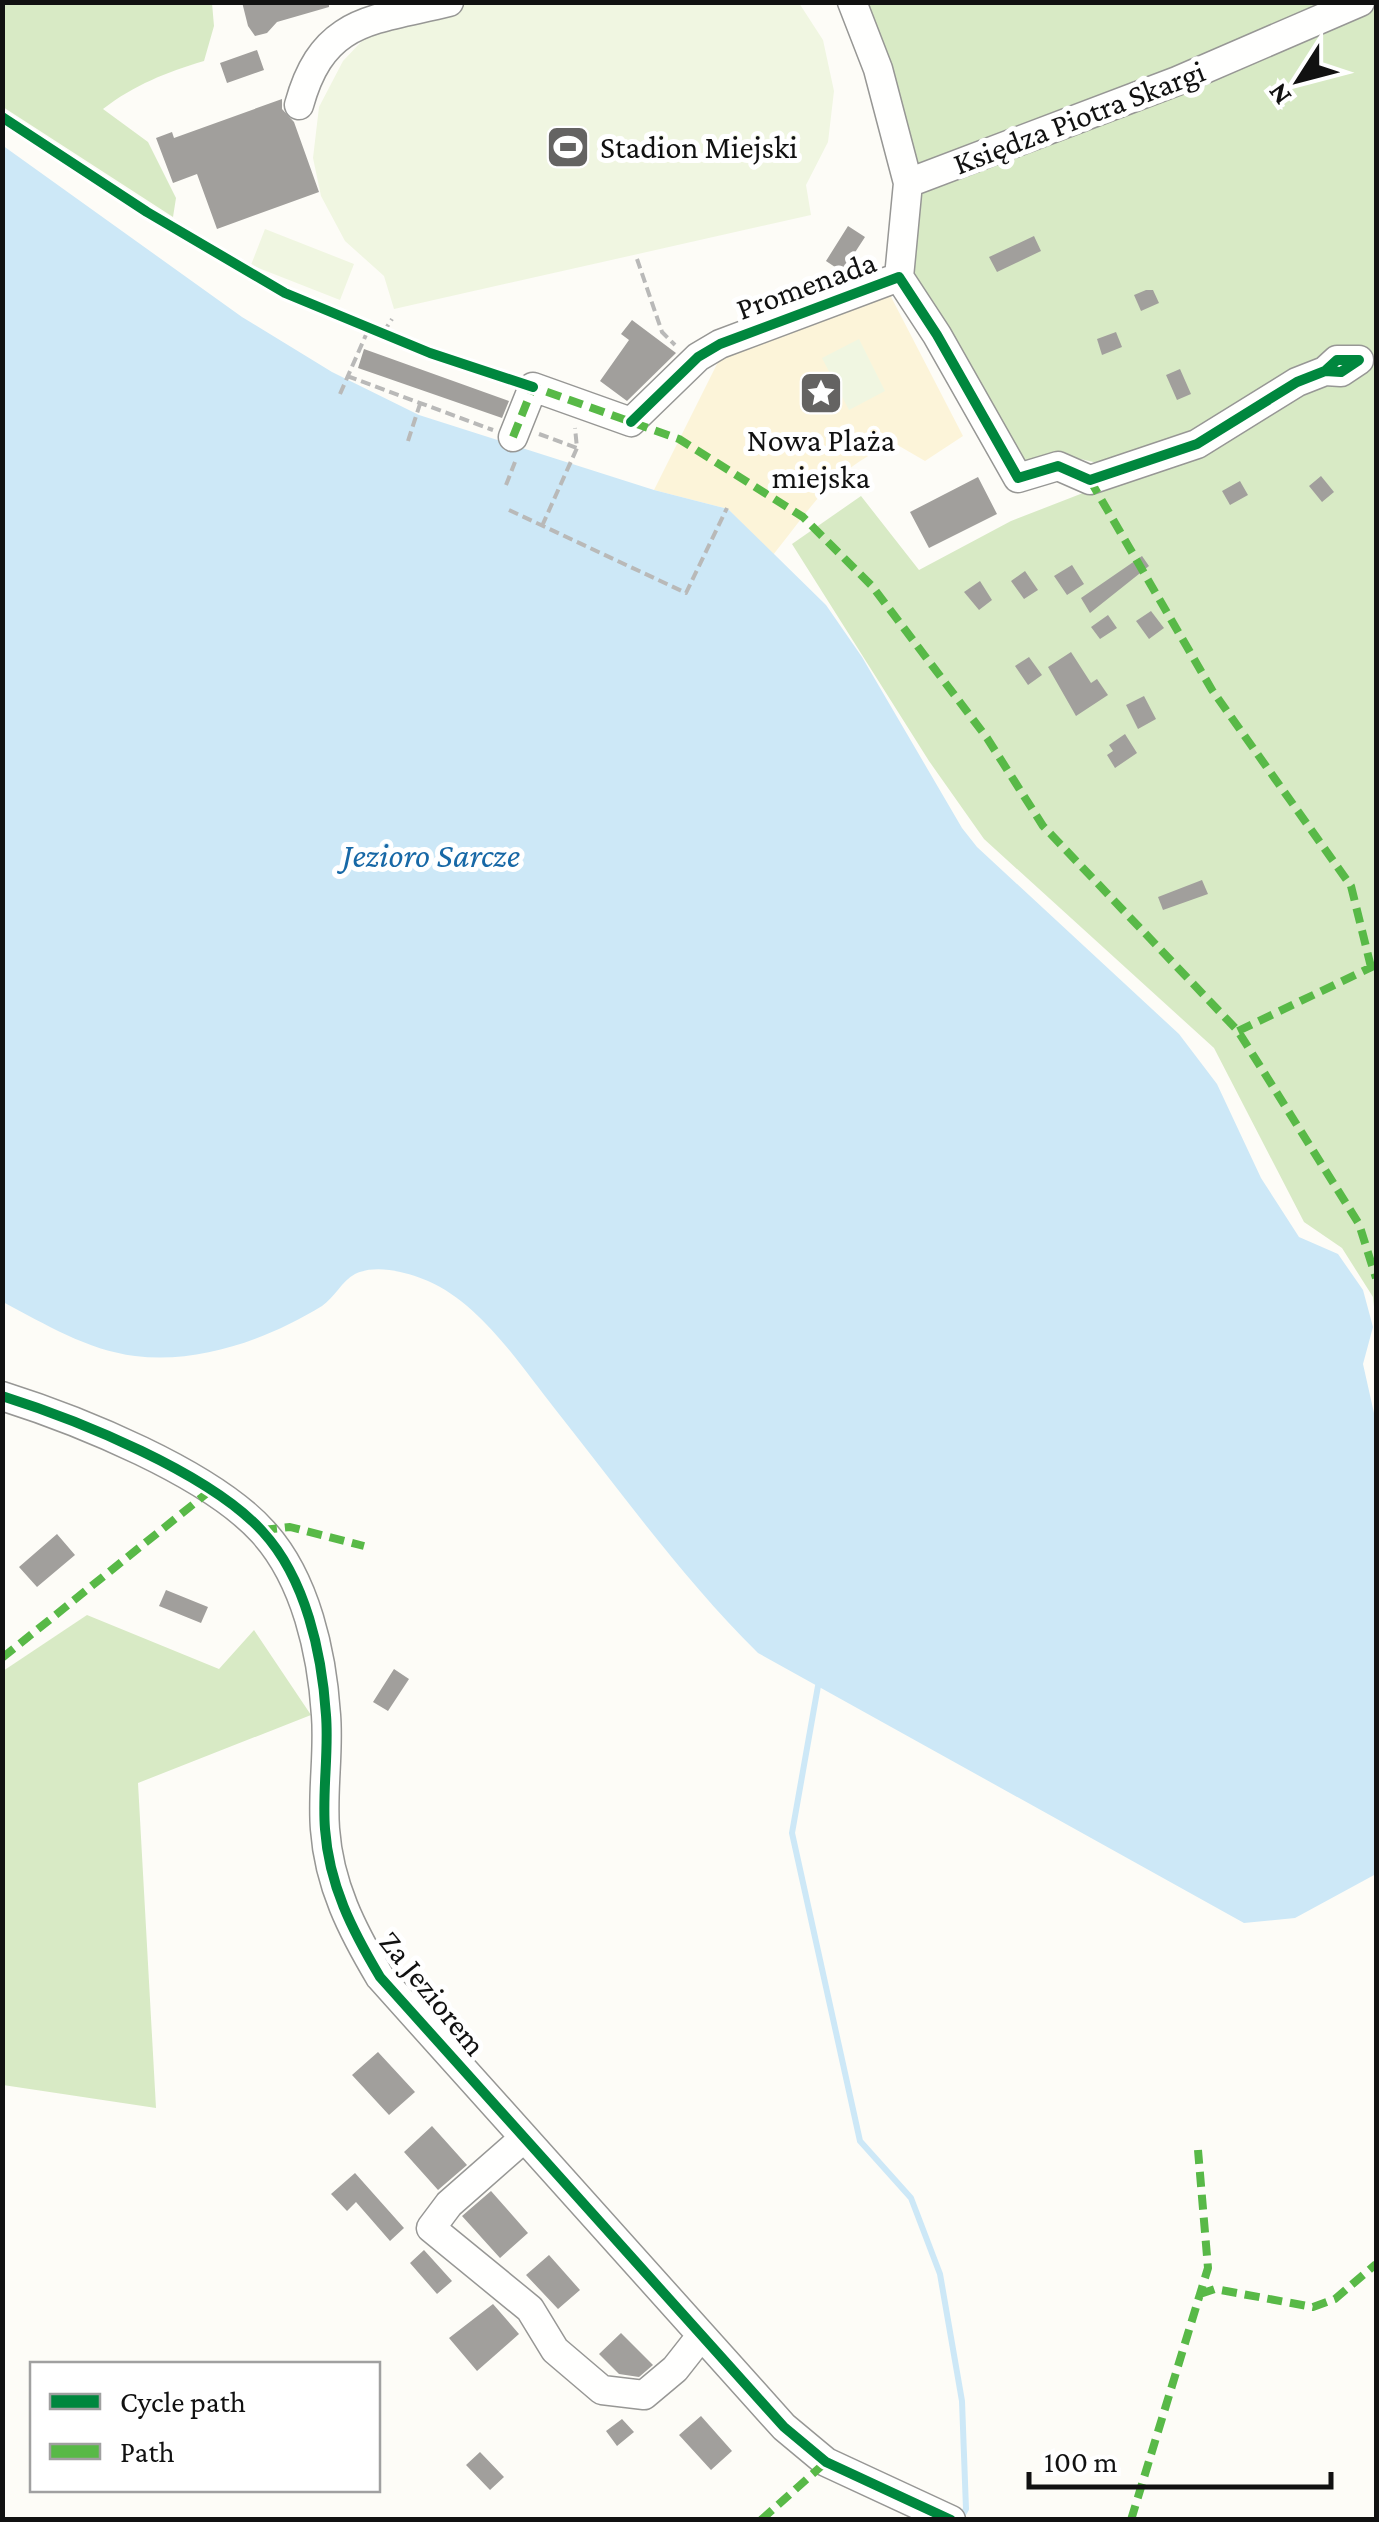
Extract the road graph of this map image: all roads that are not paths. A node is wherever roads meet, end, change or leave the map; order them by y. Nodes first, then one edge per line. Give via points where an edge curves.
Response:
1 (450, 2) edge
2 (852, 2) edge
3 (1360, 2) edge
4 (299, 106) dead end
5 (908, 183) junction
6 (900, 277) junction
7 (1368, 356) edge
8 (515, 432) road end
9 (2, 1396) edge
10 (524, 2138) junction
11 (701, 2336) junction
12 (951, 2519) edge

1 - 4 street via 339,36 320,53
2 - 5 street, Księdza Piotra Skargi via 878,69
3 - 5 street, Księdza Piotra Skargi via 1177,81
5 - 6 street, Księdza Piotra Skargi
6 - 7 street, Promenada via 1018,478 1058,466 1090,480 1196,444 1337,360
6 - 8 street, Promenada via 720,344 631,422 533,387
9 - 10 street, Za Jeziorem via 91,1429 212,1490 262,1530 283,1559 320,1663 325,1829 348,1924 380,1977
10 - 11 street, Za Jeziorem
10 - 11 street via 431,2228 530,2309 555,2350 602,2390 644,2395
11 - 12 street, Za Jeziorem via 784,2427 826,2462

